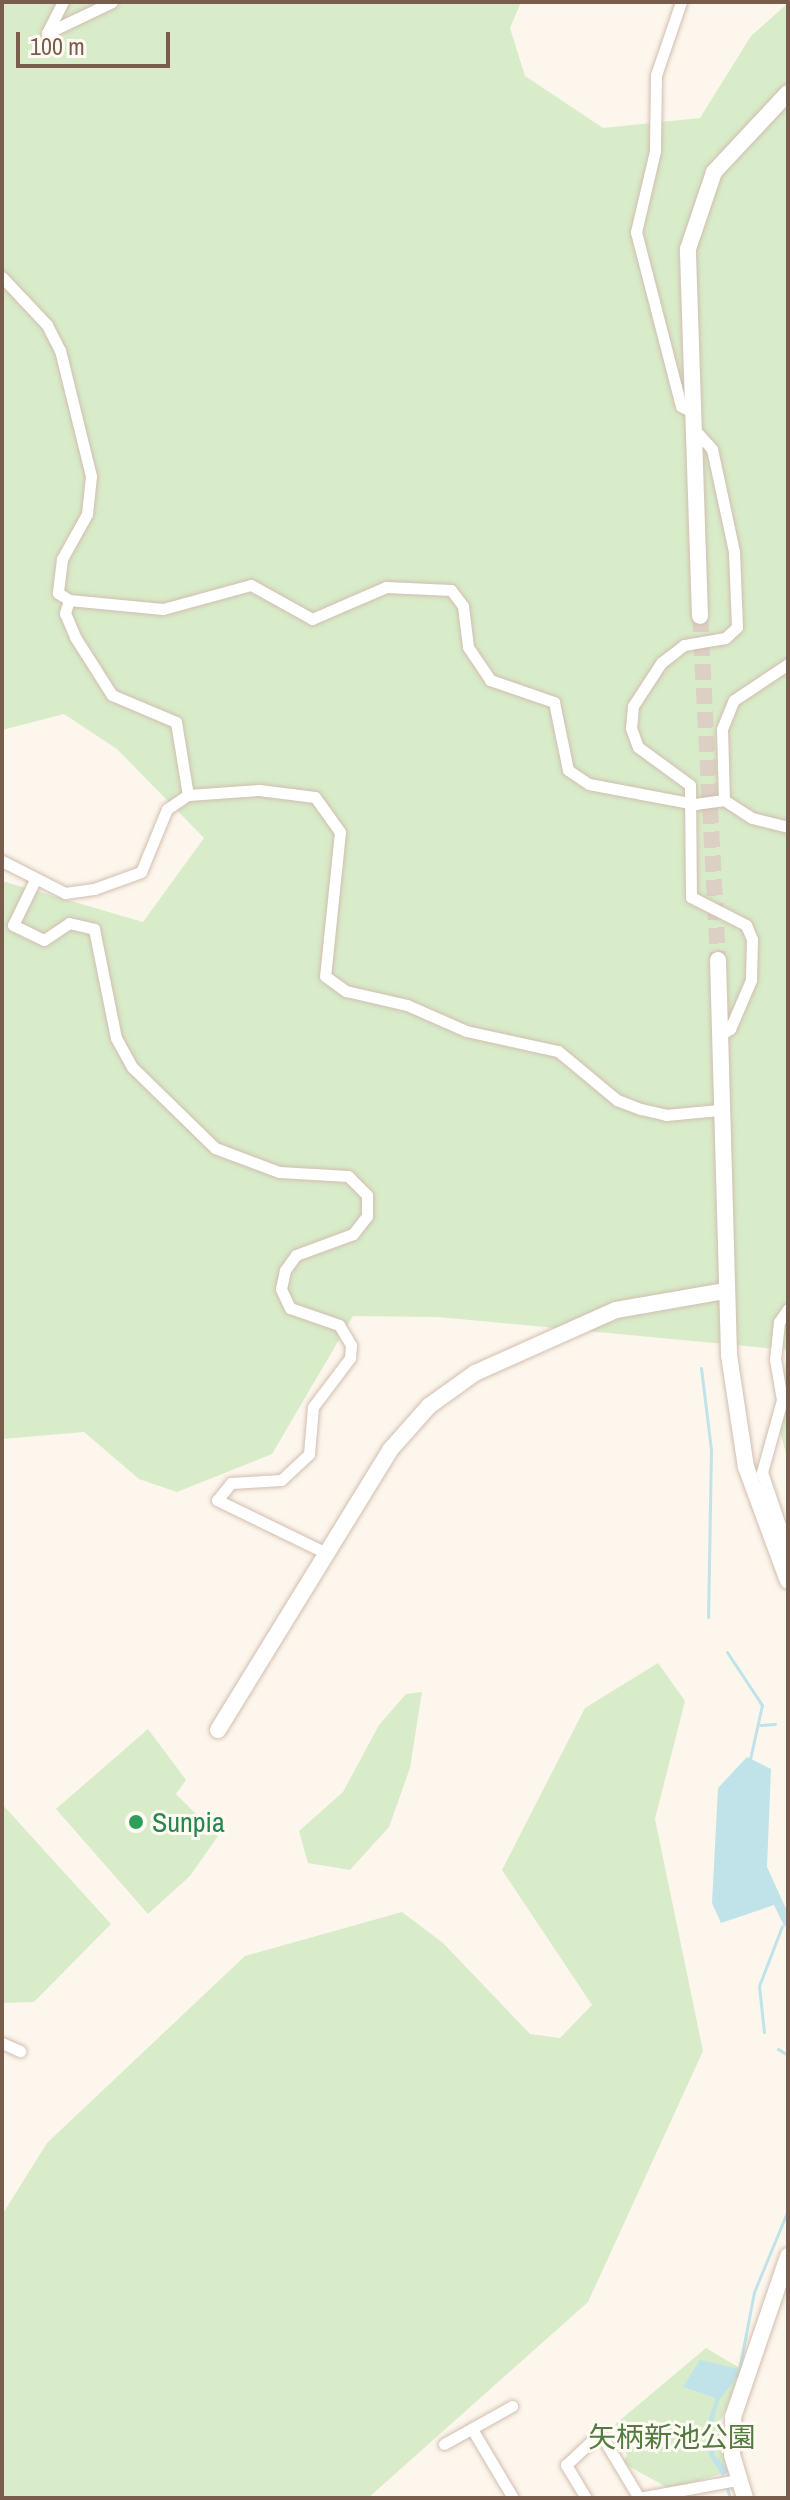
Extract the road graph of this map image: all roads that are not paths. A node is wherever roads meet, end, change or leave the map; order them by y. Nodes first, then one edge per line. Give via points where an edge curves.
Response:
1 (63, 2) edge
2 (112, 2) edge
3 (681, 2) edge
4 (788, 93) edge
5 (2, 277) edge
6 (691, 419) junction
7 (69, 600) junction
8 (700, 616) tunnel mouth
9 (788, 664) edge
10 (188, 795) junction
11 (724, 800) junction
12 (695, 804) junction
13 (788, 827) edge
14 (2, 861) edge
15 (34, 882) junction
16 (718, 960) tunnel mouth
17 (718, 1036) junction
18 (719, 1110) junction
19 (725, 1291) junction
20 (788, 1309) edge
21 (788, 1549) edge
22 (328, 1554) junction
23 (788, 1581) edge
24 (218, 1730) dead end
25 (2, 2043) edge
26 (20, 2051) dead end
27 (788, 2256) edge
28 (512, 2406) dead end
29 (472, 2429) junction
30 (444, 2444) dead end
31 (730, 2481) junction
32 (669, 2497) edge
33 (513, 2498) edge
34 (586, 2498) edge
35 (639, 2498) edge
36 (745, 2498) edge

1 - 2 street via 47,33
3 - 6 street via 656,75 655,151 636,232 681,406
4 - 6 street via 730,146 697,211 686,286
5 - 7 street via 47,325 60,350 91,476 87,514 62,559 58,593
6 - 8 street
6 - 12 street via 712,449 734,552 737,627 725,638 684,645 661,663 633,706 631,728 638,747 690,785
7 - 10 street via 65,613 75,637 112,695 176,722
7 - 12 street via 163,609 251,585 312,619 386,587 451,590 463,606 468,647 490,680 554,702 568,770 589,784
9 - 11 street via 734,700 726,714
10 - 15 street via 167,809 141,872 65,893
10 - 18 street via 259,790 315,797 333,813 341,856 321,965 346,991 558,1051 617,1100 641,1109 666,1115
11 - 12 street
11 - 13 street via 752,818
12 - 17 street via 685,855 691,897 746,925 752,939 751,980 730,1029
14 - 15 street
15 - 22 street via 13,925 44,940 69,923 94,929 116,1038 132,1067 215,1148 279,1172 348,1176 367,1195 367,1216 353,1234 296,1255 285,1270 281,1289 290,1308 339,1325 351,1345 350,1358 313,1407 309,1454 281,1480 231,1483 217,1500
16 - 17 street
17 - 18 street
18 - 19 street
19 - 22 street via 616,1310 452,1388 390,1450
19 - 23 street via 746,1467
20 - 21 street via 779,1322 775,1359 782,1400 762,1472
22 - 24 street
25 - 26 street
27 - 31 street via 733,2417
28 - 29 street
29 - 30 street
29 - 33 street
31 - 32 street
31 - 36 street
32 - 35 street via 659,2491
34 - 35 street via 566,2465 600,2433

